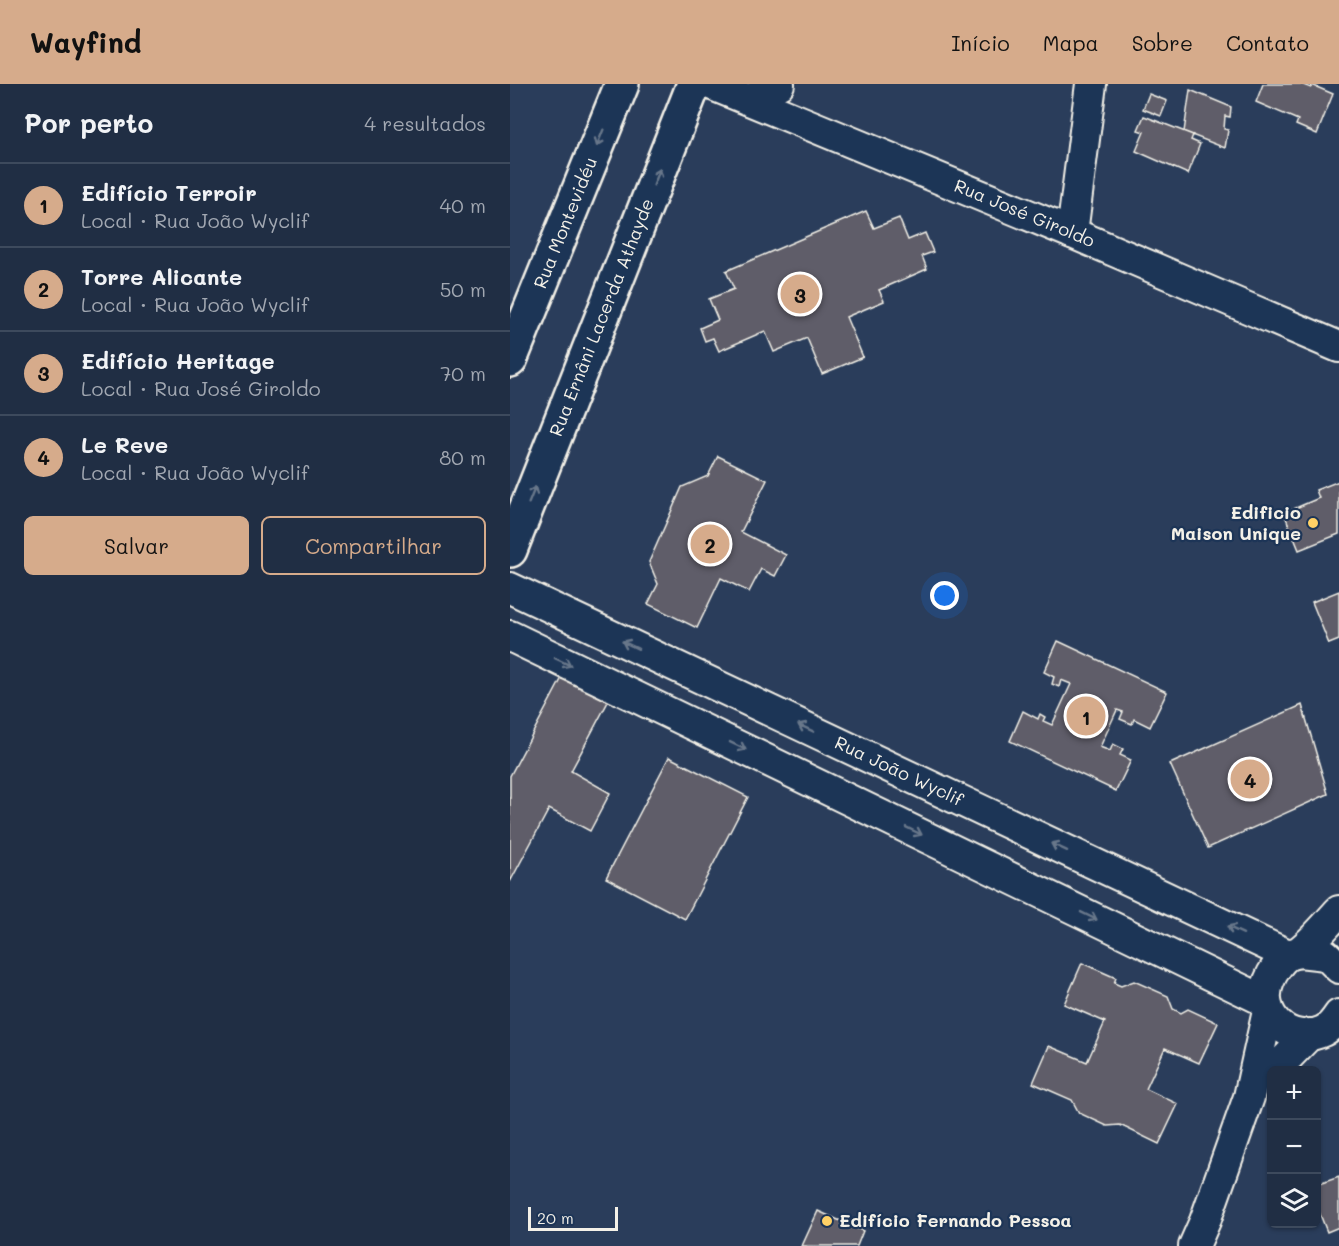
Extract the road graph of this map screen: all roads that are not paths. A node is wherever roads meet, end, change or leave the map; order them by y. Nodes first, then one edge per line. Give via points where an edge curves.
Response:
1 (622, 84) edge
2 (694, 84) edge
3 (710, 84) edge
4 (779, 84) edge
5 (1090, 84) edge
6 (750, 100) junction
7 (1072, 233) junction
8 (1339, 347) edge
9 (510, 360) edge
10 (510, 550) edge
11 (510, 588) edge
12 (510, 636) edge
13 (1339, 911) edge
14 (1293, 954) junction
15 (1339, 968) edge
16 (1266, 1006) junction
17 (1328, 1030) edge
18 (1281, 1066) edge
19 (1267, 1078) edge
20 (1249, 1097) junction
21 (1194, 1246) edge

1 -> 9 street, Rua Montevidéu
10 -> 2 street, Rua Ernâni Lacerda Athayde
3 - 6 street, Rua José Giroldo
4 - 6 street
5 - 7 street
6 - 7 street, Rua José Giroldo
7 - 8 street, Rua José Giroldo
14 -> 11 street, Rua João Wyclif
12 -> 16 street
13 - 14 street
14 - 15 street, Rua João Wyclif via 1326,955
14 - 16 street via 1273,972
16 - 17 street via 1275,1023 1286,1031 1302,1035
16 - 20 street
17 - 18 street
19 - 20 street
20 - 21 street

